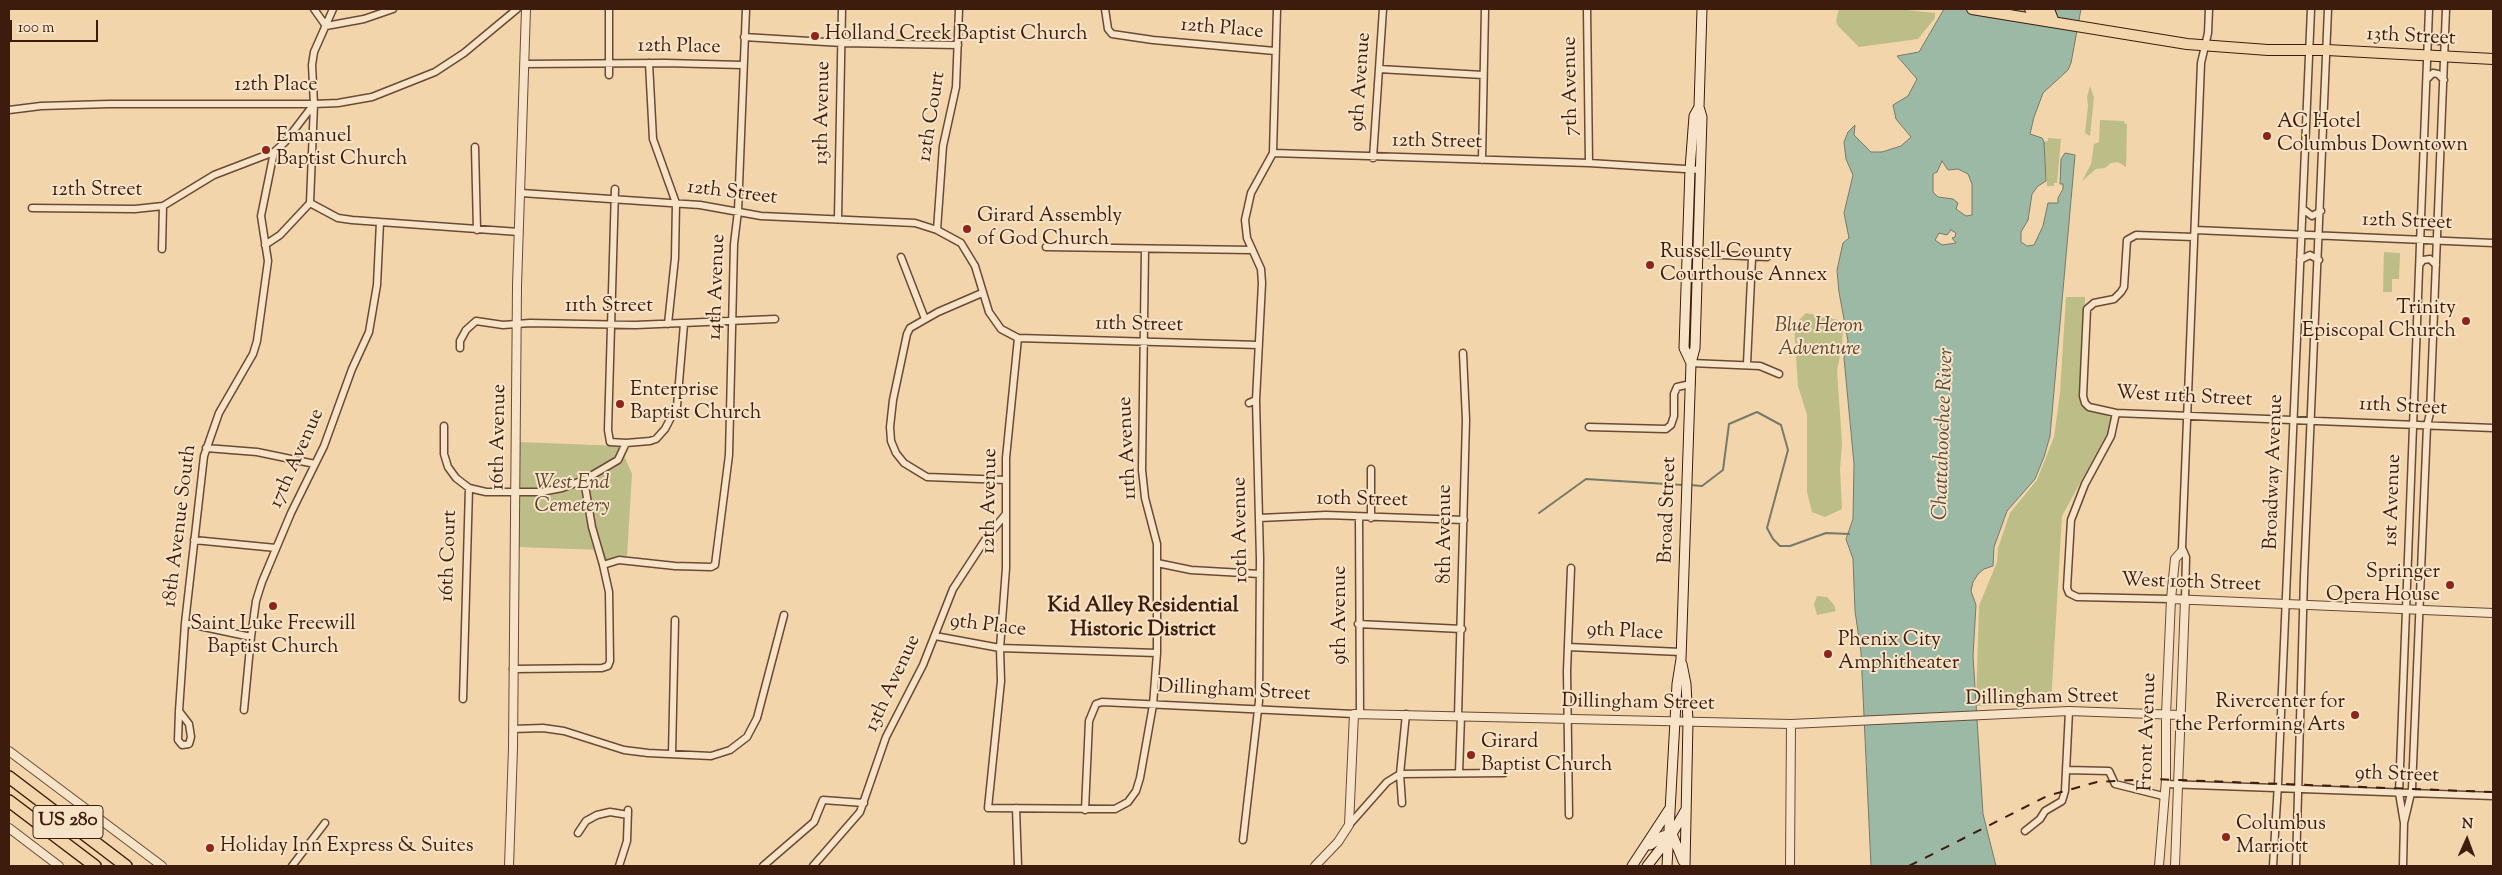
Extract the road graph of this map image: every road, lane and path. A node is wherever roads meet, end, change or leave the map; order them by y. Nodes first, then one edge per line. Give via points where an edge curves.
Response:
1 (314, 9) edge
2 (333, 9) edge
3 (393, 9) edge
4 (517, 9) edge
5 (526, 9) edge
6 (608, 9) edge
7 (746, 9) edge
8 (842, 9) edge
9 (959, 9) edge
10 (1105, 9) edge
11 (1277, 9) edge
12 (1383, 9) edge
13 (1485, 9) edge
14 (1587, 9) edge
15 (1702, 9) edge
16 (1972, 9) edge
17 (2030, 9) edge
18 (2208, 9) edge
19 (2311, 9) edge
20 (2328, 9) edge
21 (2430, 9) edge
22 (2446, 9) edge
23 (2054, 22) junction
24 (326, 26) junction
25 (2428, 34) junction
26 (2445, 35) junction
27 (744, 37) junction
28 (842, 43) junction
29 (958, 45) junction
30 (2309, 50) junction
31 (2327, 50) junction
32 (1275, 51) junction
33 (2428, 56) junction
34 (2444, 57) junction
35 (2493, 59) edge
36 (609, 63) junction
37 (649, 63) junction
38 (524, 64) junction
39 (742, 66) junction
40 (1379, 69) junction
41 (609, 75) dead end
42 (1483, 75) junction
43 (2427, 79) junction
44 (2444, 80) junction
45 (314, 104) junction
46 (1699, 107) junction
47 (9, 110) edge
48 (475, 146) dead end
49 (274, 152) junction
50 (1273, 153) junction
51 (1373, 158) junction
52 (1482, 160) junction
53 (1589, 163) junction
54 (1690, 169) junction
55 (1701, 170) junction
56 (615, 189) dead end
57 (521, 192) junction
58 (615, 198) junction
59 (310, 203) junction
60 (676, 203) junction
61 (163, 206) junction
62 (32, 208) dead end
63 (2303, 210) junction
64 (738, 211) junction
65 (2321, 211) junction
66 (838, 218) junction
67 (2421, 220) junction
68 (2438, 221) junction
69 (380, 222) junction
70 (477, 230) junction
71 (937, 230) junction
72 (2195, 230) junction
73 (519, 232) junction
74 (2302, 235) junction
75 (2320, 236) junction
76 (2194, 237) junction
77 (2421, 240) junction
78 (2437, 241) junction
79 (2493, 243) edge
80 (265, 244) junction
81 (1046, 246) dead end
82 (162, 249) dead end
83 (1145, 249) junction
84 (1252, 250) junction
85 (1698, 254) junction
86 (902, 257) dead end
87 (1767, 257) dead end
88 (1752, 258) junction
89 (2300, 260) junction
90 (2319, 260) junction
91 (2420, 264) junction
92 (2436, 266) junction
93 (982, 293) junction
94 (775, 319) dead end
95 (925, 319) junction
96 (733, 321) junction
97 (517, 324) junction
98 (612, 324) junction
99 (668, 324) junction
100 (684, 324) junction
101 (1018, 338) junction
102 (1143, 341) junction
103 (1259, 345) junction
104 (460, 348) dead end
105 (1463, 352) dead end
106 (1691, 363) junction
107 (1747, 364) junction
108 (1779, 374) dead end
109 (1691, 384) junction
110 (1256, 400) junction
111 (2414, 401) junction
112 (2431, 402) junction
113 (1249, 403) dead end
114 (2116, 413) junction
115 (2187, 415) junction
116 (2294, 418) junction
117 (2310, 419) junction
118 (2414, 425) junction
119 (444, 426) dead end
120 (2427, 426) junction
121 (1589, 428) dead end
122 (2493, 428) edge
123 (626, 443) junction
124 (2413, 444) junction
125 (2426, 445) junction
126 (206, 448) junction
127 (315, 464) junction
128 (1371, 469) dead end
129 (584, 480) junction
130 (1006, 480) junction
131 (470, 488) junction
132 (514, 493) junction
133 (1005, 515) junction
134 (1359, 516) junction
135 (1259, 518) junction
136 (1371, 518) junction
137 (1464, 520) junction
138 (194, 540) junction
139 (276, 548) junction
140 (2182, 552) junction
141 (1157, 563) junction
142 (604, 565) junction
143 (1571, 568) dead end
144 (1260, 574) junction
145 (2407, 588) junction
146 (2420, 589) junction
147 (2171, 599) junction
148 (2186, 600) junction
149 (2286, 605) junction
150 (2303, 605) junction
151 (2406, 610) junction
152 (2419, 611) junction
153 (2493, 613) edge
154 (784, 615) dead end
155 (675, 620) dead end
156 (185, 623) junction
157 (1358, 624) junction
158 (2406, 628) junction
159 (2418, 628) junction
160 (1462, 629) junction
161 (935, 636) junction
162 (251, 637) junction
163 (1568, 646) junction
164 (1000, 648) junction
165 (1157, 653) junction
166 (1681, 656) junction
167 (513, 669) junction
168 (463, 699) dead end
169 (1154, 705) junction
170 (1258, 709) junction
171 (244, 710) dead end
172 (179, 711) junction
173 (2069, 711) junction
174 (1357, 714) junction
175 (1406, 714) junction
176 (2166, 715) junction
177 (2180, 715) junction
178 (1460, 716) junction
179 (1567, 719) junction
180 (1675, 720) junction
181 (1688, 721) junction
182 (1791, 724) junction
183 (513, 729) junction
184 (9, 751) edge
185 (672, 754) junction
186 (2066, 770) junction
187 (2400, 772) junction
188 (2412, 772) junction
189 (1459, 773) junction
190 (1400, 774) junction
191 (1504, 774) dead end
192 (9, 777) edge
193 (2166, 784) junction
194 (2177, 784) junction
195 (2278, 788) junction
196 (2299, 789) junction
197 (2399, 793) junction
198 (2412, 793) junction
199 (2163, 796) junction
200 (2493, 796) edge
201 (9, 801) edge
202 (864, 803) junction
203 (1402, 803) dead end
204 (1671, 806) junction
205 (1687, 807) junction
206 (1016, 808) junction
207 (1085, 810) junction
208 (1569, 815) dead end
209 (324, 823) dead end
210 (2404, 823) junction
211 (1349, 825) junction
212 (9, 828) edge
213 (2025, 830) dead end
214 (578, 833) dead end
215 (1670, 836) junction
216 (1243, 840) dead end
217 (1643, 852) junction
218 (1318, 865) edge
219 (58, 866) edge
220 (96, 866) edge
221 (126, 866) edge
222 (162, 866) edge
223 (292, 866) edge
224 (509, 866) edge
225 (619, 866) edge
226 (763, 866) edge
227 (813, 866) edge
228 (1018, 866) edge
229 (1632, 866) edge
230 (1646, 866) edge
231 (1666, 866) edge
232 (1685, 866) edge
233 (1790, 866) edge
234 (2160, 866) edge
235 (2175, 866) edge
236 (2273, 866) edge
237 (2296, 866) edge
238 (2403, 866) edge

1 - 24 street
2 - 24 street
3 - 24 street via 364,19
4 - 45 street, 12th Place via 464,53 435,72 372,97
5 - 38 street, 16th Avenue
6 - 36 street
7 - 27 street, 14th Avenue
8 - 28 street, 13th Avenue
9 - 29 street, 12th Court
10 - 32 street, 12th Place via 1108,29 1119,36
11 - 32 street
12 - 40 street, 9th Avenue
13 - 42 street
14 - 53 street, 7th Avenue
15 - 46 main road, Broad Street
16 - 23 main road, 13th Street
17 - 23 main road via 2050,12
18 - 72 street, Front Avenue via 2208,33 2201,63
19 - 30 street, Broadway Avenue
20 - 31 street, Broadway Avenue
21 - 25 street, 1st Avenue
22 - 26 street, 1st Avenue
23 - 30 main road, 13th Street via 2187,44
24 - 45 street via 314,52
25 - 26 street via 2439,41
25 - 33 street, 1st Avenue
26 - 34 street, 1st Avenue
27 - 28 street, 12th Place
27 - 39 street, 14th Avenue
28 - 29 street, 12th Place
28 - 66 street, 13th Avenue
29 - 71 street, 12th Court via 955,100 940,166
30 - 31 main road, 13th Street
30 - 63 street, Broadway Avenue
31 - 33 main road, 13th Street
31 - 65 street, Broadway Avenue
32 - 50 street
33 - 34 main road, 13th Street
33 - 43 street, 1st Avenue
34 - 35 main road, 13th Street
34 - 44 street, 1st Avenue
36 - 37 street, 12th Place
36 - 38 street, 12th Place
36 - 41 street
37 - 39 street, 12th Place
37 - 60 street via 653,139
38 - 57 street, 16th Avenue
39 - 64 street, 14th Avenue
40 - 42 street
40 - 51 street, 9th Avenue
42 - 52 street
43 - 44 street via 2433,73
43 - 67 street, 1st Avenue
44 - 68 street, 1st Avenue
45 - 47 street, 12th Place via 109,104
45 - 49 street
45 - 59 street
46 - 54 main road, Broad Street via 1694,116
46 - 55 main road, Broad Street via 1702,117
48 - 70 street
49 - 61 street via 214,175
49 - 80 street, 18th Avenue South via 261,216
50 - 51 street, 12th Street
50 - 84 street via 1247,206 1245,232
51 - 52 street, 12th Street
52 - 53 street, 12th Street
53 - 54 street, 12th Street
54 - 55 street, 12th Street
54 - 106 main road, Broad Street via 1684,348
55 - 85 main road, Broad Street
56 - 58 street
57 - 58 street, 12th Street
57 - 73 street, 16th Avenue
58 - 60 street, 12th Street
58 - 98 street
59 - 69 street via 338,218
59 - 80 street via 280,235
60 - 64 street, 12th Street
60 - 99 street via 675,258
61 - 62 street, 12th Street via 135,209
61 - 82 street
63 - 65 street via 2312,216
63 - 74 street, Broadway Avenue
64 - 66 street, 12th Street via 760,216
64 - 96 street, 14th Avenue
65 - 75 street, Broadway Avenue
66 - 71 street, 12th Street via 915,223
67 - 68 street via 2427,226
67 - 77 street, 1st Avenue
68 - 78 street, 1st Avenue
69 - 70 street
69 - 127 street, 17th Avenue via 376,299 369,332
70 - 73 street
71 - 93 street via 961,243 970,254
72 - 74 street, 12th Street
72 - 76 street, Front Avenue
73 - 97 street, 16th Avenue
74 - 75 street, 12th Street
74 - 89 street, Broadway Avenue
75 - 77 street, 12th Street
75 - 90 street, Broadway Avenue
76 - 114 street, West 11th Street via 2130,237 2126,244 2124,287 2114,299 2094,302 2088,309 2083,396 2087,406
76 - 115 street, Front Avenue
77 - 78 street, 12th Street
77 - 91 street, 1st Avenue
78 - 79 street, 12th Street
78 - 92 street, 1st Avenue
80 - 126 street, 18th Avenue South via 268,261 257,341 253,354 222,406
81 - 83 street
83 - 84 street
83 - 102 street, 11th Avenue
84 - 103 street, 10th Avenue via 1261,269
85 - 88 street
85 - 106 main road, Broad Street via 1695,348
86 - 95 street
87 - 88 street
88 - 107 street
89 - 90 street via 2310,255
89 - 116 street, Broadway Avenue
90 - 117 street, Broadway Avenue
91 - 92 street via 2430,259
91 - 111 street, 1st Avenue
92 - 112 street, 1st Avenue
93 - 95 street
93 - 101 street via 996,324
94 - 96 street, 11th Street
95 - 130 street via 910,328 907,334 890,427 896,453 904,463 927,477
96 - 100 street, 11th Street
96 - 142 street, 14th Avenue via 729,462 715,565 675,566 619,560
97 - 98 street, 11th Street
97 - 104 street, 11th Street via 476,321 466,330
97 - 132 street, 16th Avenue
98 - 99 street, 11th Street
98 - 123 street via 608,437 610,442
99 - 100 street, 11th Street
100 - 123 street via 677,406 656,439
101 - 102 street, 11th Street
101 - 130 street, 12th Avenue
102 - 103 street, 11th Street
102 - 141 street, 11th Avenue via 1143,484 1157,544
103 - 110 street, 10th Avenue
105 - 137 street, 8th Avenue via 1466,420
106 - 107 street
106 - 109 main road, Broad Street
107 - 108 street
109 - 121 street via 1677,387 1674,416 1666,429
109 - 166 main road, Broad Street
110 - 113 street
110 - 135 street, 10th Avenue
111 - 112 street via 2424,408
111 - 118 street, 1st Avenue
112 - 120 street, 1st Avenue
114 - 115 street, West 11th Street
114 - 147 street, West 10th Street via 2111,436 2085,484 2071,520 2067,588 2077,597
115 - 116 street, West 11th Street
115 - 140 street, Front Avenue
116 - 117 street, West 11th Street
116 - 149 street, Broadway Avenue
117 - 118 street, 11th Street
117 - 150 street, Broadway Avenue
118 - 120 street, 11th Street
118 - 124 street, 1st Avenue
119 - 131 street, 16th Court via 444,454 448,467
120 - 122 street, 11th Street
120 - 125 street, 1st Avenue
123 - 129 street via 618,460
124 - 125 street, 1st Avenue via 2417,440
124 - 145 street, 1st Avenue
125 - 146 street, 1st Avenue
126 - 127 street via 257,452
126 - 138 street, 18th Avenue South
127 - 139 street, 17th Avenue
128 - 136 street
129 - 132 street via 542,492
129 - 142 street via 595,541
130 - 133 street, 12th Avenue
131 - 132 street
131 - 168 street, 16th Court
132 - 167 street, 16th Avenue
133 - 161 street, 13th Avenue via 960,577
133 - 164 street, 12th Avenue via 1006,568
134 - 135 street, 10th Street
134 - 136 street, 10th Street
134 - 157 street, 9th Avenue
135 - 144 street, 10th Avenue
136 - 137 street, 10th Street
137 - 160 street, 8th Avenue
138 - 139 street
138 - 156 street, 18th Avenue South
139 - 162 street, 17th Avenue via 256,601
140 - 147 street, Front Avenue via 2175,559
140 - 148 street, Front Avenue via 2186,557
141 - 144 street via 1191,570
141 - 165 street, 11th Avenue
142 - 167 street via 608,592 608,666
143 - 163 street
144 - 170 street, 10th Avenue
145 - 146 street via 2411,592
145 - 151 street, 1st Avenue
146 - 152 street, 1st Avenue
147 - 148 street, West 10th Street
147 - 176 street, Front Avenue
148 - 149 street, West 10th Street
148 - 177 street, Front Avenue
149 - 150 street, West 10th Street
149 - 195 street, Broadway Avenue
150 - 151 street
150 - 196 street, Broadway Avenue
151 - 152 street
151 - 158 street, 1st Avenue
152 - 153 street
152 - 159 street, 1st Avenue
154 - 185 street via 758,718 747,736 730,750 710,756
155 - 185 street
156 - 162 street
156 - 172 street, 18th Avenue South
157 - 160 street
157 - 174 street, 9th Avenue
158 - 159 street
158 - 187 street, 1st Avenue
159 - 188 street, 1st Avenue
160 - 178 street, 8th Avenue
161 - 164 street, 9th Place
161 - 202 street, 13th Avenue via 886,737
162 - 171 street, 17th Avenue
163 - 166 street, 9th Place
163 - 179 street
164 - 165 street, 9th Place
164 - 206 street, 12th Avenue via 1001,681 988,808
165 - 169 street, 11th Avenue
166 - 180 main road
166 - 181 main road
167 - 183 street, 16th Avenue
169 - 170 street, Dillingham Street
169 - 207 street via 1136,791 1128,802 1115,809
169 - 207 street, Dillingham Street via 1102,702 1092,709
170 - 174 street, Dillingham Street
170 - 216 street, 10th Avenue
172 - 172 street, 18th Avenue South via 178,740 182,745 189,744 188,724
173 - 176 street, Dillingham Street
173 - 182 street, Dillingham Street
173 - 186 street
174 - 175 street, Dillingham Street
174 - 211 street, 9th Avenue
175 - 178 street, Dillingham Street
175 - 190 street
176 - 177 street, Dillingham Street
176 - 193 street, Front Avenue
177 - 194 street, Front Avenue
178 - 179 street, Dillingham Street
178 - 189 street, 8th Avenue
179 - 180 street, Dillingham Street
179 - 208 street
180 - 181 street, Dillingham Street
180 - 204 main road
181 - 182 street, Dillingham Street
181 - 205 main road
182 - 233 street
183 - 185 street via 564,731 624,750
183 - 224 street, 16th Avenue
184 - 222 street
186 - 199 street via 2109,771 2115,784
186 - 213 street via 2062,801
187 - 188 street
187 - 197 street, 1st Avenue
188 - 198 street, 1st Avenue
189 - 190 street
189 - 191 street
190 - 203 street
190 - 211 street via 1387,782
192 - 221 highway, US 280
193 - 194 street, 9th Street
193 - 199 street, Front Avenue
194 - 195 street, 9th Street
194 - 235 street, Front Avenue
195 - 196 street, 9th Street
195 - 236 street, Broadway Avenue
196 - 197 street, 9th Street
196 - 237 street, Broadway Avenue
197 - 198 street, 9th Street
197 - 210 street, 1st Avenue
198 - 200 street, 9th Street
198 - 210 street, 1st Avenue
199 - 234 street, Front Avenue
201 - 220 highway, US 280
202 - 226 street via 823,800 814,822
202 - 227 street, 13th Avenue via 849,827
204 - 215 main road
204 - 217 main road
205 - 215 main road
205 - 232 main road
206 - 207 street
206 - 228 street
209 - 223 street
210 - 238 street, 1st Avenue
211 - 218 street
212 - 219 street
214 - 225 street via 586,821 597,815 628,812 627,841
215 - 217 main road via 1656,840
215 - 230 main road
215 - 231 main road
215 - 232 main road
217 - 229 main road

